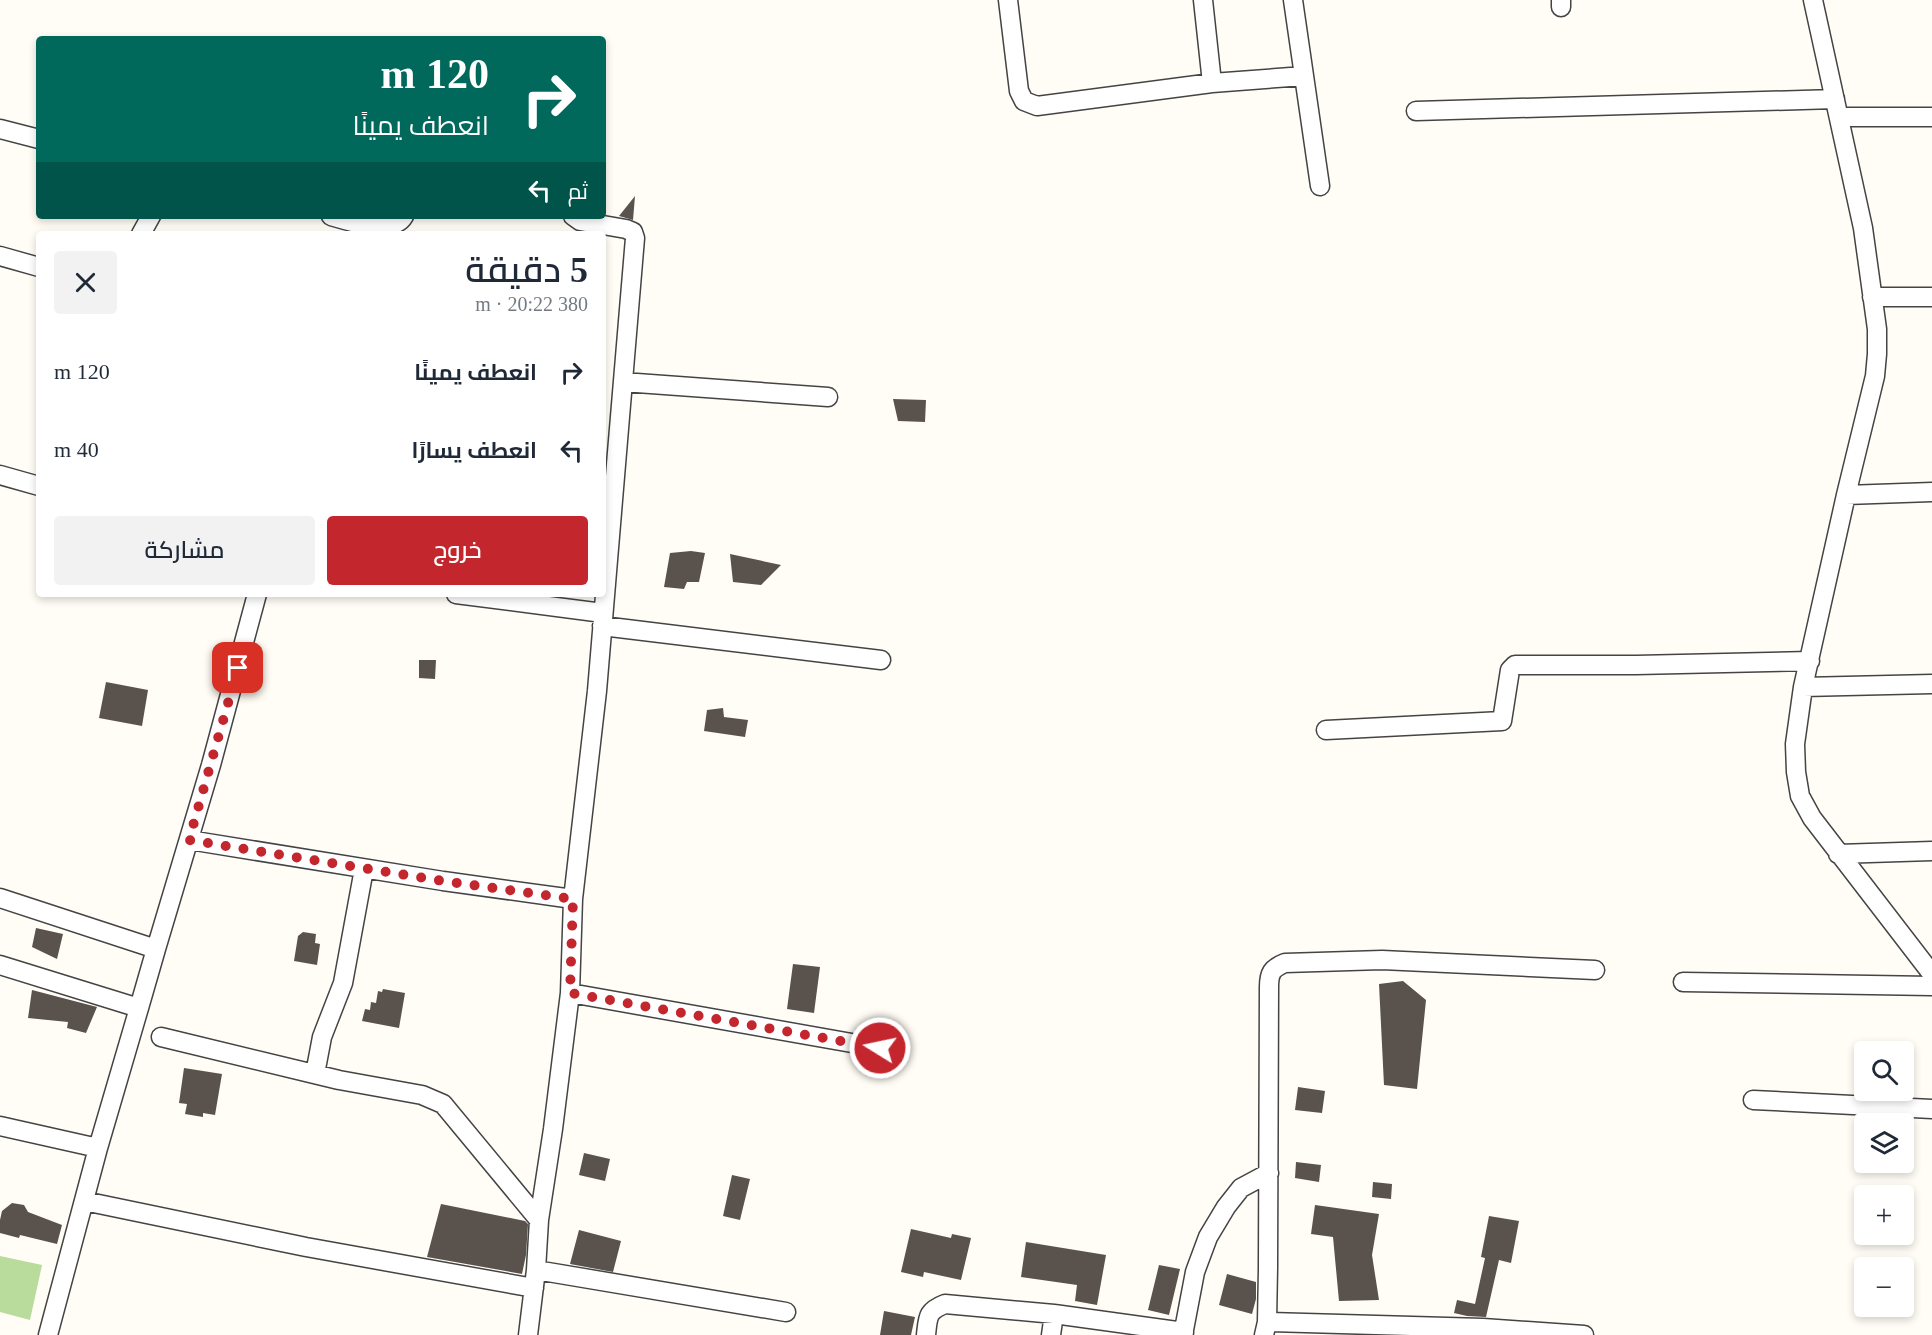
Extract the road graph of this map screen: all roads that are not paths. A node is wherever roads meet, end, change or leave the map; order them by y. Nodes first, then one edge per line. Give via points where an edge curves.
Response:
1 (1008, 0) edge
2 (1203, 0) edge
3 (1293, 0) edge
4 (1813, 0) edge
5 (1304, 76) junction
6 (1212, 83) junction
7 (1835, 99) junction
8 (1416, 111) dead end
9 (1839, 117) junction
10 (1932, 117) edge
11 (0, 129) edge
12 (36, 138) edge
13 (1320, 186) dead end
14 (343, 219) edge
15 (402, 219) edge
16 (577, 219) edge
17 (0, 256) edge
18 (36, 266) edge
19 (1872, 297) junction
20 (1932, 297) edge
21 (623, 382) junction
22 (828, 398) dead end
23 (0, 475) edge
24 (36, 485) edge
25 (1932, 492) edge
26 (1846, 495) junction
27 (606, 583) edge
28 (256, 597) edge
29 (474, 597) edge
30 (605, 597) edge
31 (603, 619) junction
32 (881, 660) dead end
33 (1810, 660) junction
34 (1932, 684) edge
35 (1803, 687) junction
36 (1326, 730) dead end
37 (189, 840) junction
38 (1932, 851) edge
39 (1838, 854) junction
40 (364, 869) junction
41 (0, 898) edge
42 (573, 899) junction
43 (156, 949) junction
44 (0, 965) edge
45 (1595, 970) dead end
46 (1932, 974) edge
47 (1683, 982) dead end
48 (1932, 986) edge
49 (570, 993) junction
50 (139, 1008) junction
51 (161, 1037) dead end
52 (880, 1048) dead end
53 (315, 1074) junction
54 (1753, 1100) dead end
55 (1932, 1109) edge
56 (0, 1126) edge
57 (98, 1148) junction
58 (1269, 1173) junction
59 (84, 1201) junction
60 (539, 1220) junction
61 (536, 1270) junction
62 (534, 1288) junction
63 (786, 1312) dead end
64 (1054, 1314) junction
65 (1266, 1329) edge
66 (1184, 1333) edge
67 (48, 1335) edge
68 (528, 1335) edge
69 (926, 1335) edge
70 (1051, 1335) edge
71 (1584, 1335) edge

1 - 6 street via 1019,90 1024,101 1036,106
2 - 6 street
3 - 5 street
4 - 7 street
5 - 6 street
5 - 13 street
7 - 8 street
7 - 9 street
9 - 10 street
9 - 19 street via 1863,228
11 - 12 street
14 - 15 street via 372,226 390,226
16 - 21 street via 626,229 635,238
17 - 18 street
19 - 20 street
19 - 26 street via 1877,346 1875,376
21 - 22 street
21 - 27 street
23 - 24 street
25 - 26 street
26 - 33 street
28 - 37 street
29 - 31 street
30 - 31 street
31 - 32 street
31 - 42 street
33 - 35 street
33 - 36 street via 1515,665 1510,670 1502,721
34 - 35 street
35 - 39 street via 1795,744 1800,796
37 - 40 street
37 - 43 street
38 - 39 street
39 - 46 street
40 - 42 street
40 - 53 street via 343,983 322,1037
41 - 43 street
42 - 49 street
43 - 50 street
44 - 50 street
45 - 58 street via 1382,960 1285,963 1274,968 1269,976
47 - 48 street
49 - 52 street
49 - 60 street
50 - 57 street
51 - 53 street
53 - 60 street via 422,1095 443,1104
54 - 55 street
56 - 57 street
57 - 59 street
58 - 65 street
58 - 66 street via 1241,1188 1208,1237 1196,1272
59 - 62 street via 306,1247
59 - 67 street
60 - 61 street
61 - 62 street
61 - 63 street
62 - 68 street
64 - 66 street
64 - 69 street via 945,1304 934,1308 928,1316
64 - 70 street
65 - 71 street via 1483,1328

